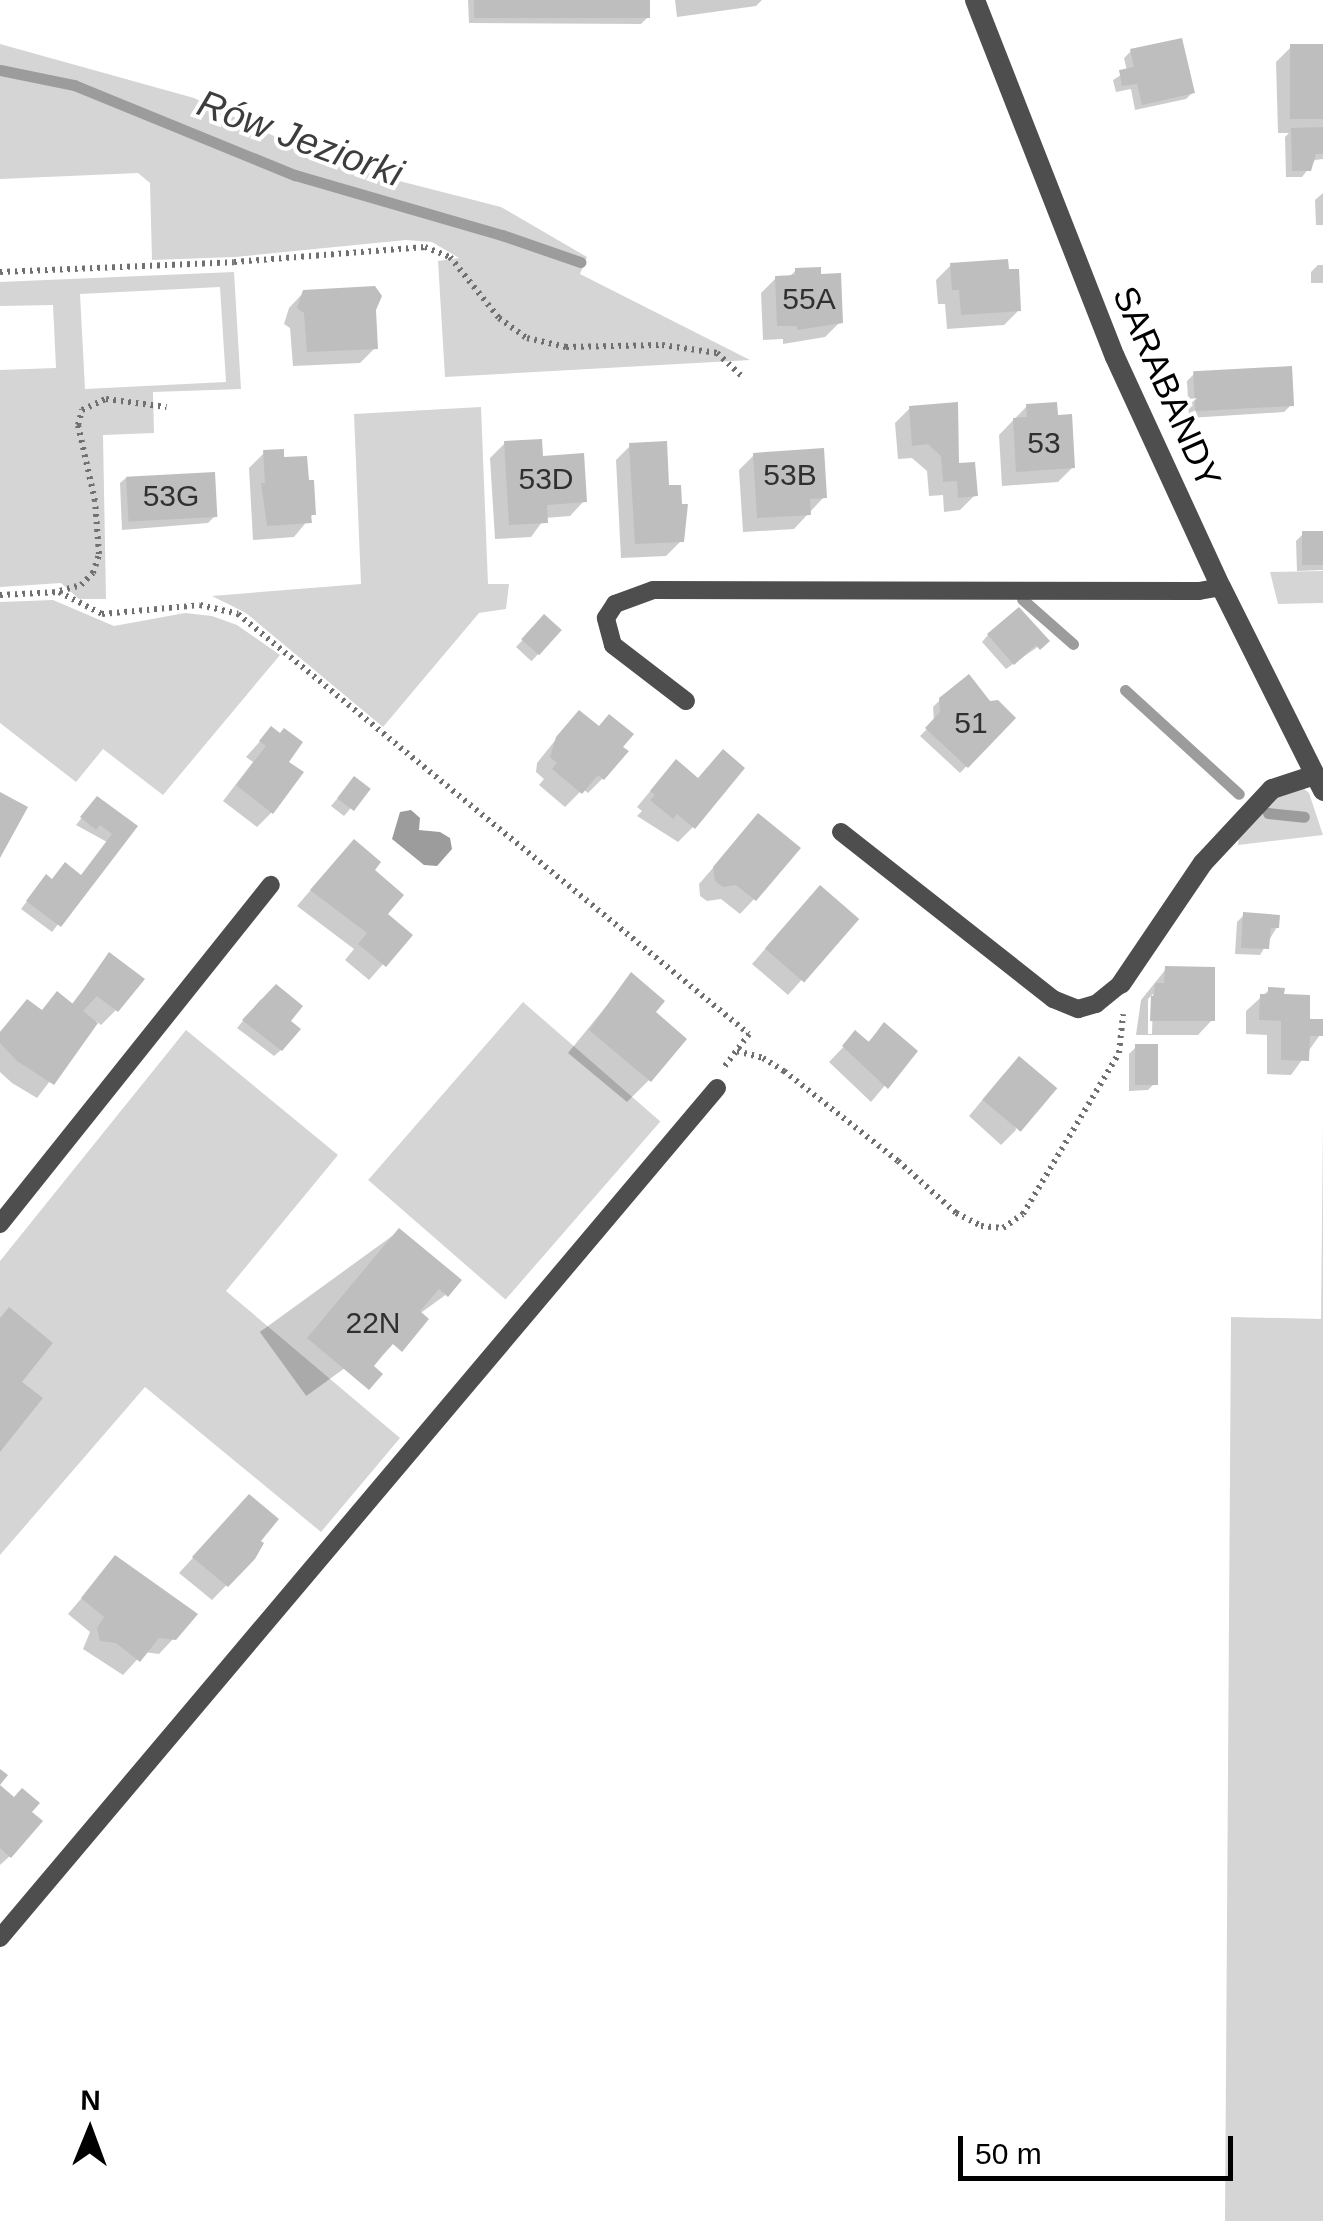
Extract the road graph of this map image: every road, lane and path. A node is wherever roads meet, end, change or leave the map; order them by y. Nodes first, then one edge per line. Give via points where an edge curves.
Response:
1 (975, 0) edge
2 (0, 272) edge
3 (743, 376) dead end
4 (166, 407) dead end
5 (1221, 587) junction
6 (59, 592) junction
7 (0, 595) edge
8 (686, 700) dead end
9 (1319, 783) edge
10 (841, 832) dead end
11 (272, 886) dead end
12 (1121, 984) junction
13 (717, 1088) dead end
14 (0, 1224) edge
15 (0, 1938) edge

1 - 5 street, SARABANDY via 1116,358
2 - 3 path via 425,247 450,257 499,318 526,338 566,347 662,345 717,354
4 - 6 path via 106,398 82,410 78,425 96,501 99,554 82,585
5 - 8 lane via 653,590 614,604 606,618 613,646
5 - 9 street, SARABANDY
6 - 7 path
6 - 12 path via 102,614 200,605 238,614 749,1034 736,1051 784,1071 956,1213 981,1226 1003,1228 1023,1214 1119,1052
9 - 12 street via 1272,789 1203,862
10 - 12 lane via 1053,1000 1078,1009
11 - 14 lane
13 - 15 lane

